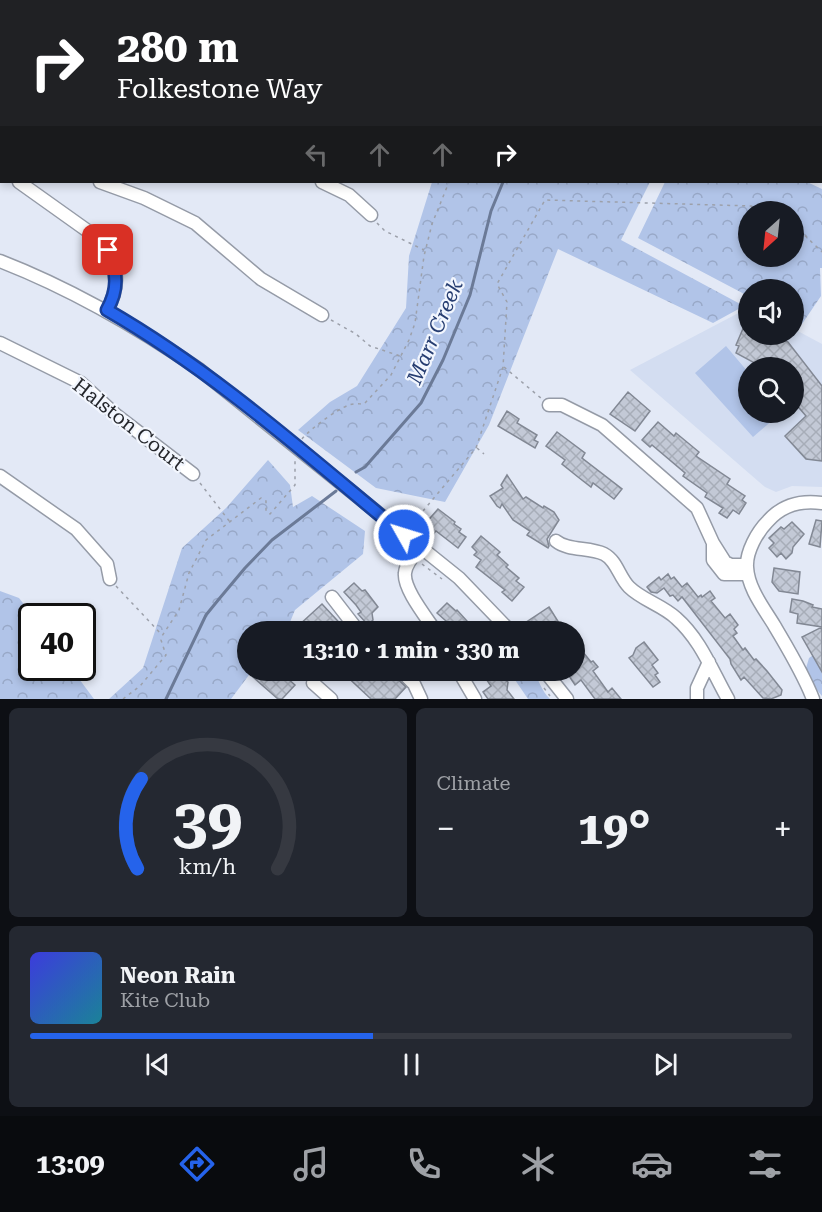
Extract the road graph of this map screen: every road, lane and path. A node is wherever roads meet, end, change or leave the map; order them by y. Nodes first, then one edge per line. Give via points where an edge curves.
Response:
1 (103, 183) edge
2 (324, 183) edge
3 (449, 183) edge
4 (37, 186) edge
5 (738, 206) edge
6 (370, 215) joint
7 (804, 235) edge
8 (425, 250) junction
9 (822, 252) edge
10 (0, 261) edge
11 (107, 310) junction
12 (322, 315) joint
13 (0, 343) edge
14 (400, 356) junction
15 (503, 367) junction
16 (549, 405) joint
17 (300, 442) dead end
18 (476, 448) junction
19 (295, 454) dead end
20 (484, 454) dead end
21 (193, 474) joint
22 (0, 476) edge
23 (822, 503) edge
24 (230, 522) junction
25 (408, 530) dead end
26 (556, 541) dead end
27 (420, 548) junction
28 (747, 570) junction
29 (110, 579) joint
30 (332, 597) dead end
31 (351, 621) edge
32 (429, 621) edge
33 (500, 621) edge
34 (162, 636) junction
35 (709, 662) junction
36 (411, 681) edge
37 (465, 681) edge
38 (553, 681) edge
39 (313, 683) dead end
40 (123, 699) edge
41 (331, 699) edge
42 (421, 699) edge
43 (476, 699) edge
44 (567, 699) edge
45 (697, 699) edge
46 (729, 699) edge
47 (813, 699) edge

1 - 12 street via 195,223 261,279
2 - 6 street via 349,195
3 - 8 path
4 - 11 street via 108,250 117,281
5 - 15 path via 545,200 497,284 507,302
6 - 8 path via 385,231
7 - 9 path
8 - 14 path via 415,323
10 - 11 street
11 - 27 street via 206,375
12 - 14 path via 370,346
13 - 21 street, Halston Court via 81,383
14 - 17 path via 391,375 368,401 342,409 310,430
15 - 16 path
15 - 18 path
16 - 28 street via 562,405 602,426 671,483 697,508 725,562
18 - 20 path
18 - 25 path via 423,511 411,518
19 - 24 path via 295,485 281,503 268,514 266,501 261,498
21 - 24 path
22 - 29 street via 76,529 107,564
23 - 28 street via 796,504 773,516 752,546
24 - 34 path via 201,548 179,610
26 - 35 street via 562,546 606,555 630,587 674,616 689,631
27 - 32 street via 408,564 405,578
27 - 33 street via 459,578
28 - 47 street via 750,585 804,675
29 - 34 path
30 - 31 street
34 - 40 path via 164,658
35 - 45 street via 697,688
35 - 46 street
36 - 42 street
37 - 43 street
38 - 44 street
39 - 41 street

